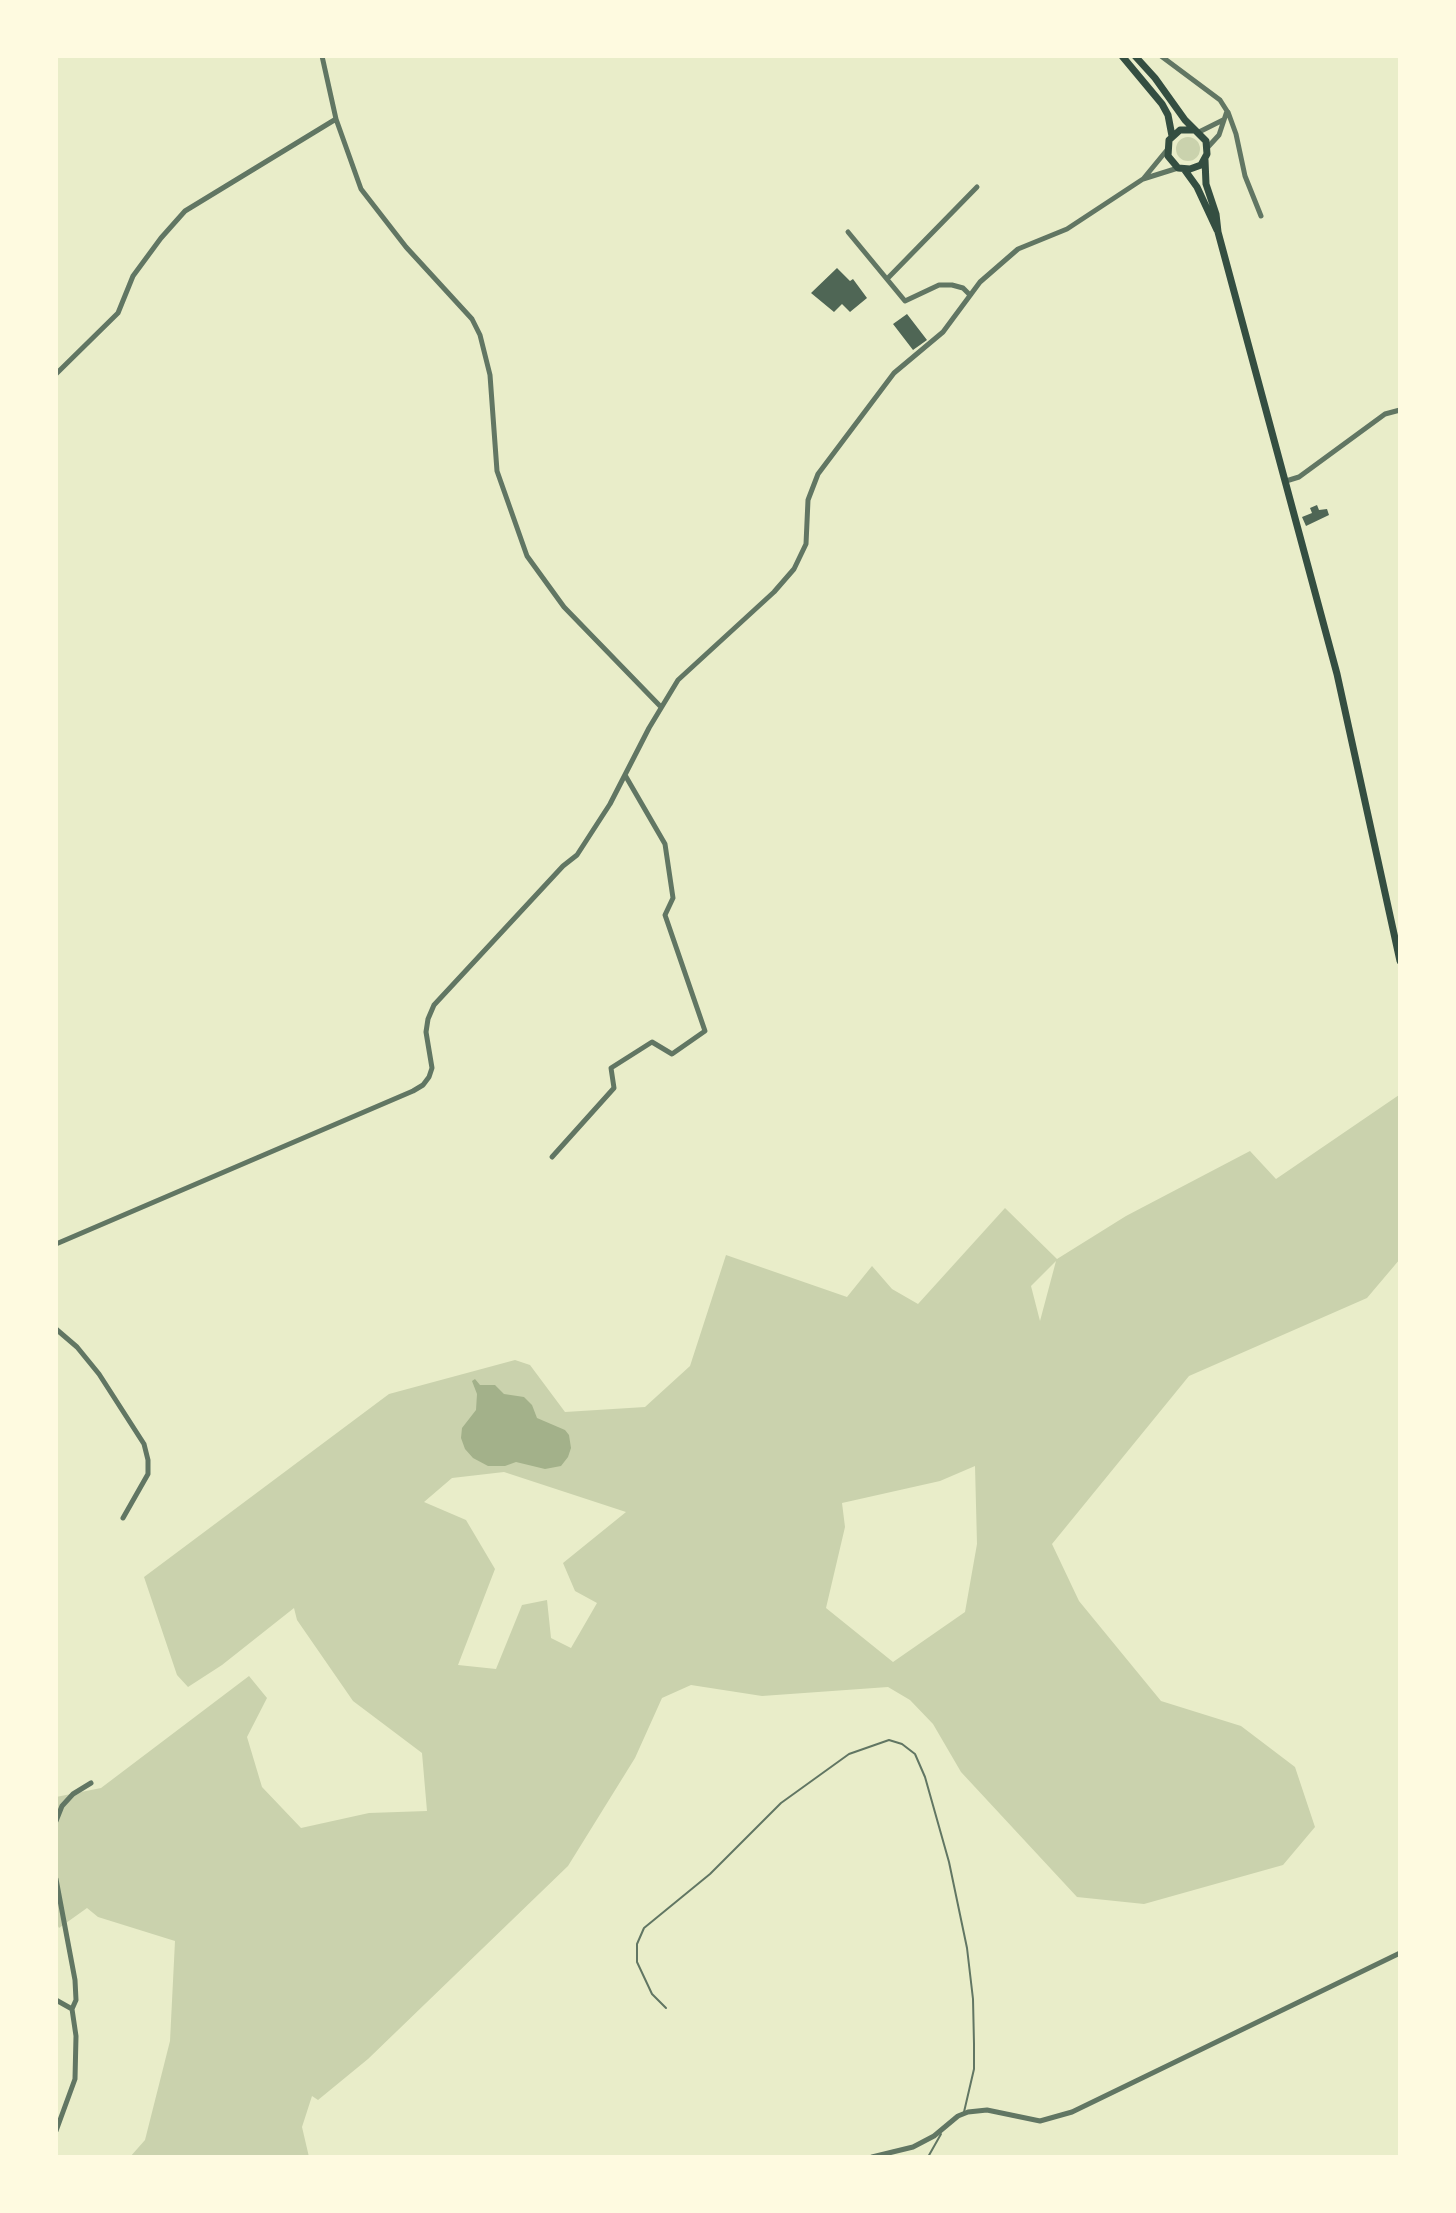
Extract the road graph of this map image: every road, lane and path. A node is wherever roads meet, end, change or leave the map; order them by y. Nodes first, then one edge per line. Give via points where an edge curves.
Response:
1 (322, 56) edge
2 (1122, 56) edge
3 (1135, 56) edge
4 (1161, 56) edge
5 (1227, 111) junction
6 (336, 119) junction
7 (1224, 120) junction
8 (1196, 131) junction
9 (1172, 136) junction
10 (1208, 147) junction
11 (1167, 150) junction
12 (1205, 160) junction
13 (1181, 168) junction
14 (1143, 179) junction
15 (977, 187) dead end
16 (1261, 216) dead end
17 (848, 232) dead end
18 (1218, 232) junction
19 (887, 279) junction
20 (970, 295) junction
21 (56, 374) edge
22 (1400, 410) edge
23 (1286, 481) junction
24 (661, 707) junction
25 (625, 774) junction
26 (1400, 961) edge
27 (552, 1157) dead end
28 (56, 1244) edge
29 (56, 1329) edge
30 (123, 1518) dead end
31 (91, 1783) dead end
32 (56, 1821) edge
33 (56, 1879) edge
34 (1400, 1953) edge
35 (56, 2000) edge
36 (666, 2008) dead end
37 (72, 2009) junction
38 (964, 2113) junction
39 (942, 2129) junction
40 (56, 2131) edge
41 (872, 2157) edge
42 (928, 2157) edge

1 - 6 street
2 - 9 main road via 1162,104
3 - 8 main road
4 - 5 street
5 - 7 street
5 - 16 street
6 - 21 street via 185,211 133,276 118,313
6 - 24 street via 361,189 480,335 490,375 497,471 527,556 564,607
7 - 8 street
7 - 10 street
8 - 9 main road via 1180,130
8 - 10 main road
9 - 11 main road
10 - 12 main road
11 - 13 main road
11 - 14 street
12 - 13 main road via 1196,168
12 - 18 main road
13 - 14 street
13 - 18 main road via 1197,187
14 - 20 street via 1067,229 1018,249
15 - 19 street
17 - 19 street
18 - 23 main road
19 - 20 street via 905,301 939,285 963,288
20 - 24 street via 943,332 894,373 818,474 808,500 806,544 794,569 689,667
22 - 23 street via 1385,414
23 - 26 main road via 1337,674
24 - 25 street
25 - 27 street via 665,844 673,898 665,915 705,1031 672,1054 652,1042 611,1068 614,1088
25 - 28 street via 577,855 434,1005 426,1032 432,1068 423,1085
29 - 30 street via 99,1374 144,1444 148,1474
31 - 32 street via 73,1794
33 - 37 street via 75,1980
34 - 38 street via 1072,2112 1040,2121 987,2110
35 - 37 street
36 - 38 lane via 652,1994 637,1962 644,1928 710,1874 781,1803 849,1754 889,1740 902,1744 915,1754 925,1777 967,1948 974,2069
37 - 40 street via 75,2079
38 - 39 street
39 - 41 street via 913,2147
39 - 42 lane

